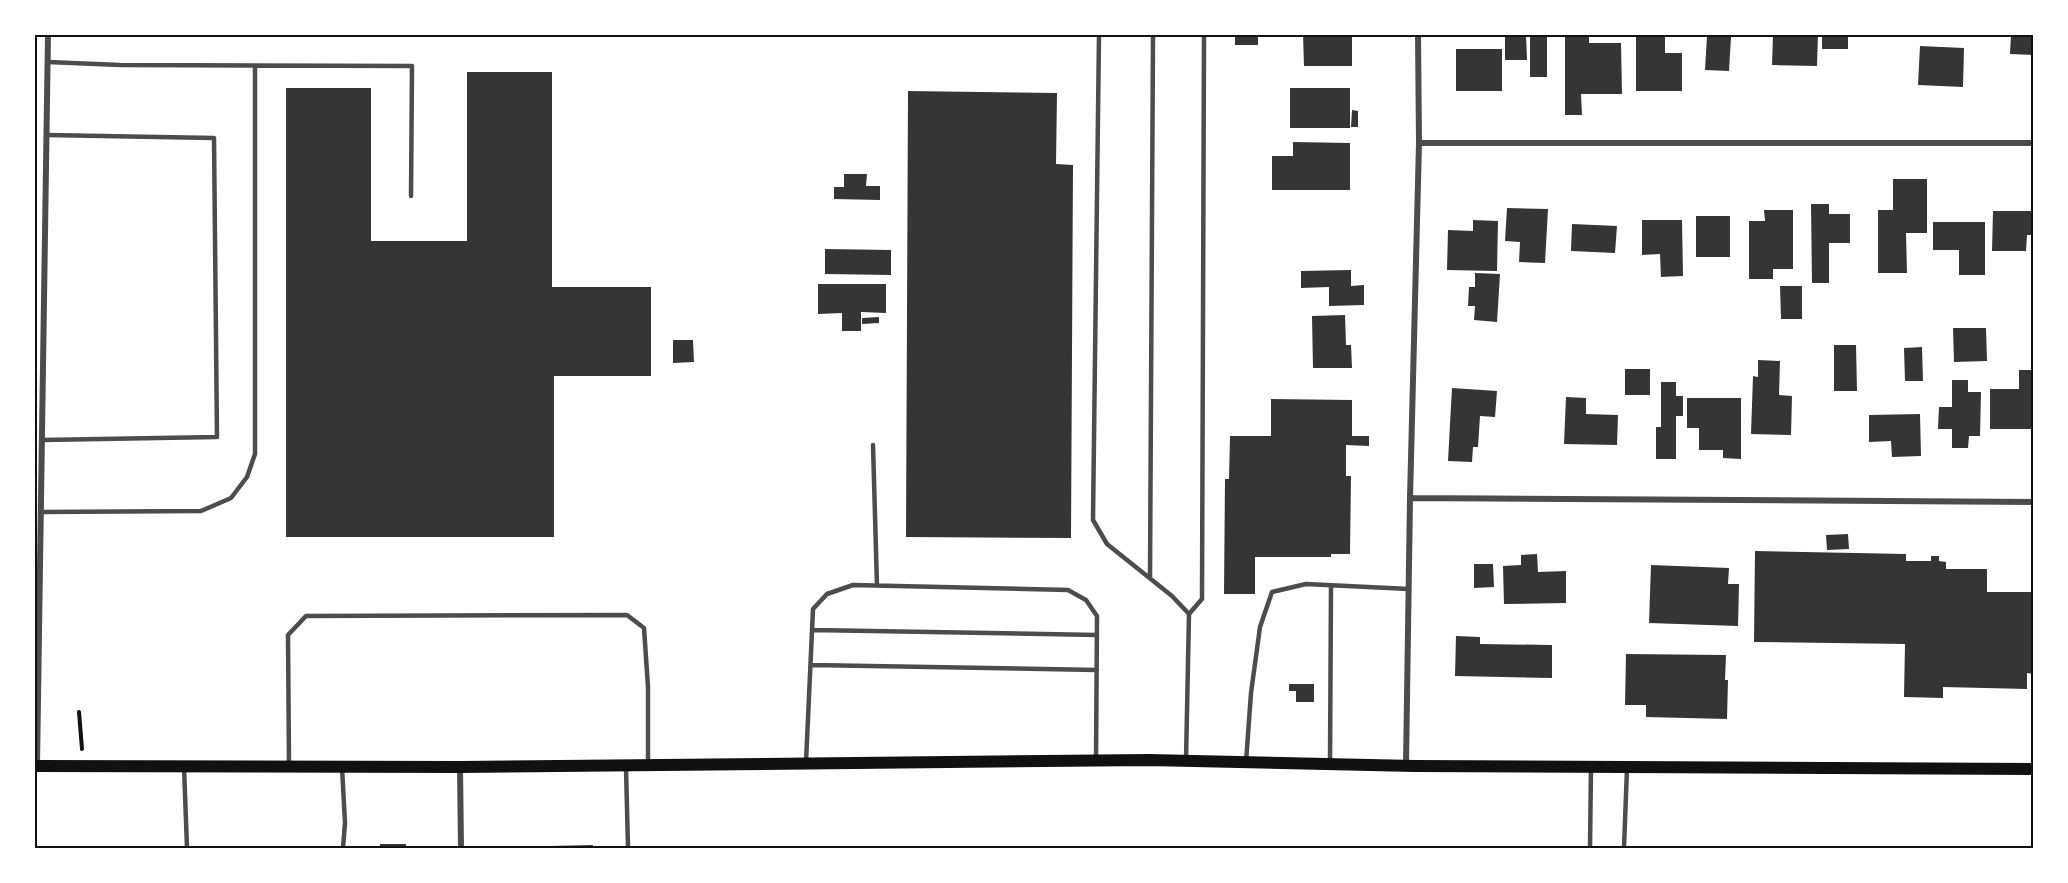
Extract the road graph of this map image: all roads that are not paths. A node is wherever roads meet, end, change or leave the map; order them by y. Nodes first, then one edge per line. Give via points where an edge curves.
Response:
1 (48, 34) edge
2 (1099, 34) edge
3 (1153, 34) edge
4 (1204, 34) edge
5 (1418, 34) edge
6 (48, 62) junction
7 (255, 66) junction
8 (47, 135) junction
9 (1419, 143) junction
10 (2034, 144) edge
11 (411, 196) dead end
12 (42, 440) junction
13 (873, 445) dead end
14 (1410, 498) junction
15 (2034, 502) edge
16 (41, 512) junction
17 (1150, 578) junction
18 (877, 586) junction
19 (1331, 586) junction
20 (1409, 589) junction
21 (1189, 614) junction
22 (813, 630) junction
23 (1097, 635) junction
24 (811, 665) junction
25 (1097, 670) junction
26 (1096, 760) junction
27 (1186, 760) junction
28 (1246, 762) junction
29 (806, 763) junction
30 (1330, 764) junction
31 (626, 765) junction
32 (648, 765) junction
33 (36, 766) edge
34 (184, 766) junction
35 (289, 766) junction
36 (1406, 766) junction
37 (342, 767) junction
38 (460, 767) junction
39 (1591, 767) junction
40 (1627, 768) junction
41 (2034, 769) edge
42 (187, 849) edge
43 (344, 849) edge
44 (460, 849) edge
45 (628, 849) edge
46 (1590, 849) edge
47 (1624, 849) edge

1 - 6 street
2 - 17 lane via 1093,520 1107,544
3 - 17 lane
4 - 21 lane via 1202,599
5 - 9 street
6 - 7 lane
6 - 8 street
7 - 11 lane via 412,66
7 - 16 lane via 255,454 247,477 231,498 201,510
8 - 12 street
8 - 12 lane via 214,138 217,437
9 - 10 street
9 - 14 street
12 - 16 street
13 - 18 lane
14 - 15 street
14 - 20 street
16 - 33 street
17 - 21 lane
18 - 22 lane via 853,585 827,594 813,609
18 - 23 lane via 1068,590 1086,600 1097,616
19 - 20 lane
19 - 28 lane via 1306,584 1272,592 1260,627
19 - 30 lane
20 - 36 street
21 - 27 lane
22 - 23 lane
22 - 24 lane
23 - 25 lane
24 - 25 lane
24 - 29 lane
25 - 26 lane
26 - 27 main road
26 - 29 main road
27 - 28 main road
28 - 30 main road
29 - 32 main road
30 - 36 main road
31 - 32 main road
31 - 38 main road
31 - 45 lane
32 - 35 lane via 644,628 627,615 306,616 288,634
33 - 34 main road
34 - 35 main road
34 - 42 lane
35 - 37 main road
36 - 39 main road
37 - 38 main road
37 - 43 lane
38 - 44 street
39 - 40 main road
39 - 46 lane
40 - 41 main road
40 - 47 lane

